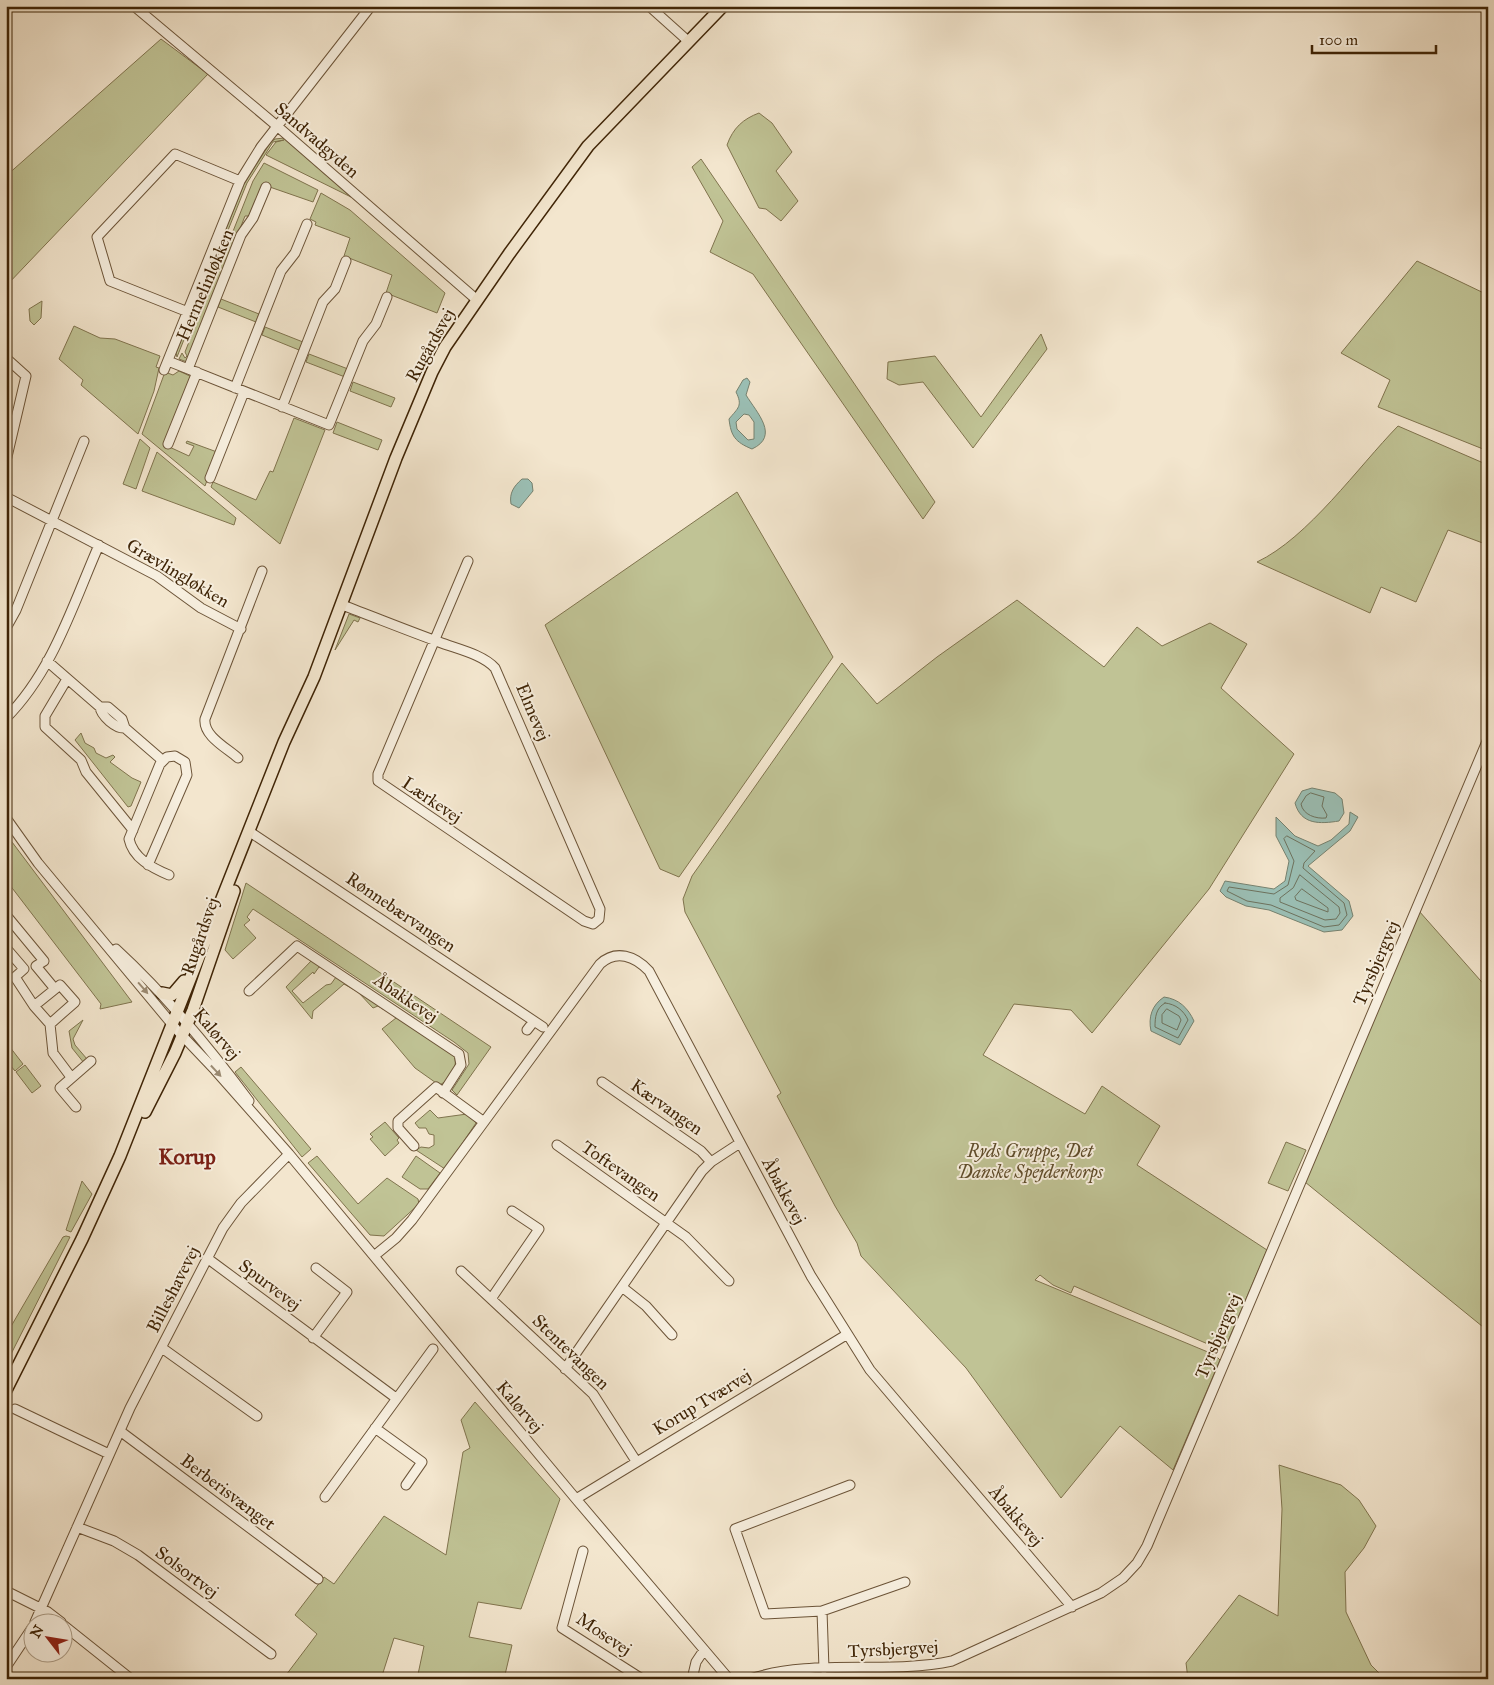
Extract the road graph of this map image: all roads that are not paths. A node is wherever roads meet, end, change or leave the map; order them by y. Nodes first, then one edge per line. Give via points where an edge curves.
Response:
1 (134, 6) edge
2 (371, 6) edge
3 (649, 6) edge
4 (723, 6) edge
5 (688, 41) junction
6 (277, 126) junction
7 (240, 181) junction
8 (266, 187) dead end
9 (307, 224) dead end
10 (346, 261) dead end
11 (387, 297) dead end
12 (477, 300) junction
13 (188, 312) junction
14 (6, 358) edge
15 (168, 361) junction
16 (188, 369) junction
17 (164, 370) dead end
18 (197, 372) junction
19 (234, 388) junction
20 (244, 392) junction
21 (282, 407) junction
22 (84, 441) dead end
23 (168, 444) dead end
24 (6, 461) edge
25 (210, 478) dead end
26 (6, 497) edge
27 (51, 521) junction
28 (99, 545) junction
29 (468, 561) dead end
30 (262, 571) dead end
31 (342, 605) junction
32 (6, 628) edge
33 (241, 629) junction
34 (435, 641) junction
35 (47, 661) junction
36 (67, 680) junction
37 (6, 718) edge
38 (1488, 738) edge
39 (238, 758) dead end
40 (162, 760) junction
41 (6, 818) edge
42 (133, 830) junction
43 (253, 833) junction
44 (148, 865) junction
45 (169, 875) dead end
46 (218, 912) junction
47 (6, 915) edge
48 (597, 922) joint
49 (88, 924) junction
50 (6, 948) edge
51 (203, 949) junction
52 (55, 989) junction
53 (249, 990) dead end
54 (162, 994) junction
55 (34, 1006) junction
56 (182, 1017) junction
57 (534, 1020) junction
58 (50, 1024) junction
59 (543, 1027) dead end
60 (177, 1030) junction
61 (527, 1030) dead end
62 (91, 1061) dead end
63 (71, 1077) junction
64 (602, 1082) dead end
65 (443, 1092) junction
66 (76, 1106) dead end
67 (484, 1122) junction
68 (740, 1143) junction
69 (557, 1145) dead end
70 (414, 1146) dead end
71 (289, 1154) junction
72 (120, 1156) junction
73 (711, 1162) junction
74 (512, 1211) dead end
75 (667, 1222) junction
76 (374, 1256) junction
77 (207, 1258) junction
78 (316, 1268) dead end
79 (461, 1271) dead end
80 (729, 1281) dead end
81 (622, 1287) junction
82 (491, 1299) junction
83 (672, 1335) dead end
84 (846, 1335) junction
85 (313, 1338) junction
86 (162, 1348) junction
87 (433, 1348) dead end
88 (565, 1369) junction
89 (6, 1390) edge
90 (396, 1398) junction
91 (15, 1409) dead end
92 (257, 1416) dead end
93 (375, 1428) junction
94 (120, 1431) junction
95 (109, 1454) junction
96 (636, 1461) junction
97 (406, 1484) dead end
98 (850, 1485) dead end
99 (325, 1497) dead end
100 (576, 1499) junction
101 (77, 1527) junction
102 (583, 1551) dead end
103 (318, 1578) dead end
104 (905, 1582) dead end
105 (6, 1591) edge
106 (1072, 1607) junction
107 (43, 1609) junction
108 (822, 1611) junction
109 (41, 1612) edge
110 (47, 1612) edge
111 (72, 1631) edge
112 (22, 1643) edge
113 (704, 1650) junction
114 (271, 1654) dead end
115 (6, 1667) edge
116 (824, 1669) junction
117 (131, 1679) edge
118 (642, 1679) edge
119 (692, 1679) edge
120 (729, 1679) edge
121 (750, 1679) edge

1 - 6 street, Sandvadgyden
2 - 6 street, Hermelinløkken
3 - 5 street
4 - 5 main road, Rugårdsvej
5 - 12 main road, Rugårdsvej via 588,146
6 - 7 street, Hermelinløkken
6 - 12 street, Sandvadgyden
7 - 13 street, Hermelinløkken
7 - 13 street, Hermelinløkken via 175,154 97,236 110,281
8 - 16 street, Hermelinløkken via 253,218 241,235
9 - 19 street via 295,253 281,271
10 - 21 street via 335,289 323,302
11 - 21 street, Hermelinløkken via 376,324 363,341 330,424
12 - 31 main road, Rugårdsvej via 446,347 420,398
13 - 15 street, Hermelinløkken
14 - 24 street via 26,376
15 - 16 street, Hermelinløkken
15 - 17 street, Hermelinløkken
16 - 18 street, Hermelinløkken
18 - 19 street, Hermelinløkken
18 - 23 street
19 - 20 street, Hermelinløkken
20 - 21 street, Hermelinløkken
20 - 25 street
22 - 27 street
26 - 27 street, Grævlingløkken
27 - 28 street, Grævlingløkken
27 - 32 street
28 - 33 street, Grævlingløkken via 157,576 202,608
28 - 35 street, Grævlingløkken
29 - 34 street
30 - 33 street, Grævlingløkken
31 - 34 street, Elmevej
31 - 43 main road, Rugårdsvej via 284,742
33 - 39 street, Grævlingløkken via 204,724 210,734
34 - 48 street, Elmevej via 486,661 497,671 600,910
34 - 48 street, Lærkevej via 378,774 378,781 587,923
35 - 36 street
35 - 37 street, Grævlingløkken
36 - 40 street via 100,707 103,715 118,728 125,728
36 - 42 street via 45,716 45,726 81,760 86,772
38 - 106 street, Tyrsbjergvej via 1147,1546 1123,1578
40 - 42 street
40 - 44 street via 170,756 179,758 187,766 188,775
41 - 49 street, Kalørvej
42 - 44 street via 129,839 131,846
43 - 46 main road, Rugårdsvej
43 - 56 main road, Rugårdsvej
43 - 57 street, Rønnebærvangen
44 - 45 street
46 - 51 main road, Rugårdsvej
46 - 56 main road via 213,937
47 - 52 street via 44,961 36,966
49 - 54 street, Kalørvej
49 -> 60 street, Kalørvej
50 - 55 street via 24,969 15,977
51 - 54 main road via 174,994
51 - 56 main road, Rugårdsvej
52 - 55 street
52 - 58 street via 60,984 75,1002
53 - 65 street, Åbakkevej via 298,946 459,1054 461,1065
54 - 56 street, Kalørvej
55 - 58 street
56 - 60 main road, Rugårdsvej
56 - 71 street, Kalørvej via 225,1067
57 - 59 street, Rønnebærvangen
57 - 61 street
58 - 63 street via 53,1053
60 -> 71 street, Kalørvej
60 - 72 main road, Rugårdsvej
60 - 72 main road, Rugårdsvej via 140,1121
62 - 63 street
63 - 66 street via 60,1088
64 - 73 street, Kærvangen via 701,1151
65 - 67 street
65 - 70 street via 436,1087 398,1121 398,1128
67 - 68 street, Åbakkevej via 600,964 612,957 624,956 634,958 649,971
67 - 76 street, Åbakkevej via 401,1233
68 - 73 street
68 - 84 street, Åbakkevej
69 - 75 street, Toftevangen
71 - 76 street, Kalørvej
71 - 77 street, Billeshavevej via 241,1203
72 - 89 main road, Rugårdsvej
73 - 75 street
74 - 82 street via 539,1230
75 - 80 street, Toftevangen via 702,1250
75 - 81 street
76 - 100 street, Kalørvej
77 - 85 street, Spurvevej
77 - 86 street, Billeshavevej
78 - 85 street via 347,1292
79 - 82 street, Stentevangen
81 - 83 street via 646,1306
81 - 88 street
82 - 88 street, Stentevangen
84 - 96 street, Korup Tværvej
84 - 106 street, Åbakkevej via 870,1370
85 - 90 street, Spurvevej
86 - 92 street
86 - 94 street, Billeshavevej
87 - 90 street
88 - 96 street, Stentevangen via 602,1405
90 - 93 street
91 - 95 street
93 - 97 street via 422,1462
93 - 99 street
94 - 95 street, Billeshavevej
94 - 103 street, Berberisvænget
95 - 101 street, Billeshavevej
96 - 100 street, Korup Tværvej
98 - 108 street via 735,1529 765,1614
100 - 113 street, Kalørvej
101 - 107 street, Billeshavevej
101 - 114 street, Solsortvej via 114,1541 138,1555
102 - 118 street, Mosevej via 562,1628
104 - 108 street
105 - 107 street
106 - 116 street, Tyrsbjergvej via 952,1661 931,1666
107 - 109 street, Billeshavevej
107 - 110 street
108 - 116 street
111 - 117 street
112 - 115 street
113 - 119 street via 696,1662
113 - 120 street, Kalørvej
116 - 121 street, Tyrsbjergvej

